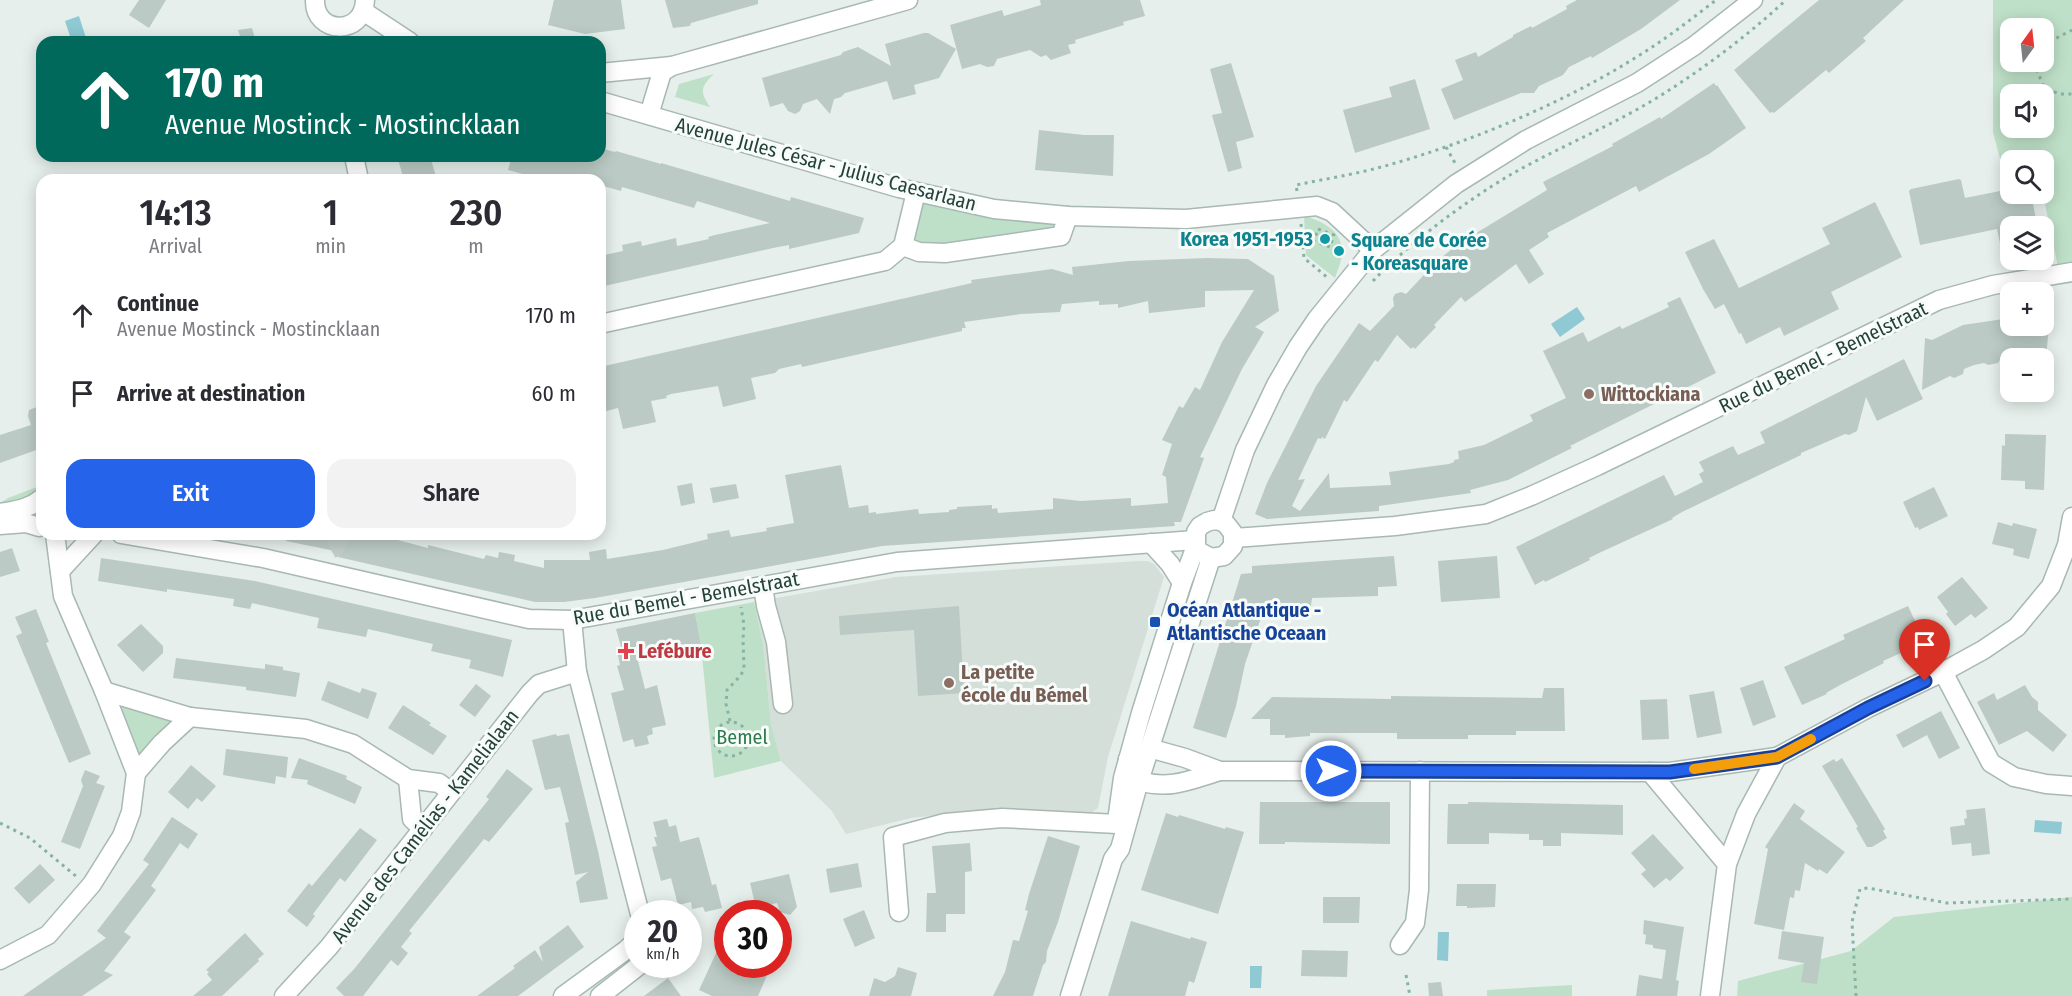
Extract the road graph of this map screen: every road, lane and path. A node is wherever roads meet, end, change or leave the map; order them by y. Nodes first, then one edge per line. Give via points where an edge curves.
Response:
1 (315, 0) edge
2 (908, 0) edge
3 (1716, 0) edge
4 (1753, 0) edge
5 (1786, 0) edge
6 (364, 6) edge
7 (2072, 30) edge
8 (338, 34) edge
9 (402, 36) edge
10 (2054, 39) edge
11 (672, 66) junction
12 (606, 72) edge
13 (2037, 72) edge
14 (2072, 94) edge
15 (606, 103) edge
16 (649, 115) junction
17 (1446, 147) junction
18 (1458, 169) dead end
19 (1296, 185) dead end
20 (916, 192) junction
21 (1299, 207) junction
22 (1068, 216) junction
23 (903, 246) junction
24 (1330, 247) joint
25 (1372, 250) junction
26 (2072, 272) edge
27 (1368, 287) dead end
28 (1341, 288) junction
29 (606, 323) edge
30 (36, 503) edge
31 (0, 513) edge
32 (2072, 517) edge
33 (1221, 521) junction
34 (0, 525) edge
35 (36, 527) edge
36 (1234, 538) junction
37 (49, 540) edge
38 (89, 540) edge
39 (156, 540) edge
40 (1151, 543) junction
41 (1196, 543) junction
42 (1211, 558) junction
43 (60, 572) junction
44 (1182, 583) junction
45 (762, 586) junction
46 (741, 602) dead end
47 (572, 620) junction
48 (577, 672) junction
49 (1944, 672) junction
50 (104, 692) junction
51 (783, 704) dead end
52 (190, 717) junction
53 (730, 721) junction
54 (1149, 748) junction
55 (1777, 757) junction
56 (1128, 759) junction
57 (1220, 771) junction
58 (1419, 771) junction
59 (1650, 772) junction
60 (136, 773) junction
61 (408, 779) junction
62 (1139, 780) junction
63 (2072, 786) edge
64 (451, 792) junction
65 (0, 823) edge
66 (1117, 824) junction
67 (423, 829) junction
68 (1113, 859) junction
69 (1727, 864) junction
70 (78, 877) dead end
71 (2072, 899) edge
72 (636, 900) edge
73 (899, 912) dead end
74 (1400, 945) dead end
75 (624, 952) edge
76 (0, 960) edge
77 (1406, 975) dead end
78 (624, 977) edge
79 (575, 992) edge
80 (284, 996) edge
81 (600, 996) edge
82 (1070, 996) edge
83 (1410, 996) edge
84 (1710, 996) edge
85 (1856, 996) edge

1 - 8 street via 318,14
2 - 11 street
3 - 17 path via 1660,42 1607,73 1512,122
4 - 25 street via 1695,46 1636,83 1526,140 1456,184
5 - 27 path via 1724,52 1653,100 1477,196 1380,273
6 - 8 street via 353,23
6 - 9 street
7 - 10 path
11 - 12 street
11 - 16 street via 662,72
13 - 14 path via 2044,87 2059,94
15 - 16 street, Avenue Jules César - Julius Caesarlaan
16 - 20 street, Avenue Jules César - Julius Caesarlaan
17 - 18 path
17 - 19 path via 1384,166
20 - 22 street, Avenue Jules César - Julius Caesarlaan via 994,209
20 - 23 street
21 - 22 street, Avenue Jules César - Julius Caesarlaan via 1186,219
21 - 25 street, Avenue Jules César - Julius Caesarlaan via 1317,206 1332,212
21 - 28 path via 1304,258
22 - 23 street via 1061,236 945,253 919,252
23 - 29 street via 885,261
24 - 24 path via 1314,241 1318,229 1334,235
25 - 28 street
26 - 36 street, Rue du Bemel - Bemelstraat via 1993,285 1939,300 1598,466 1486,514 1395,526
28 - 33 street via 1276,385 1245,450
30 - 31 street via 25,509
32 - 49 street via 2067,546 2050,586 2037,603 2017,627
33 - 36 street
33 - 41 street via 1200,526
34 - 35 street via 26,523
36 - 42 street via 1230,552
37 - 43 street
38 - 43 street
39 - 47 street, Rue du Bemel - Bemelstraat via 263,558 529,619
40 - 41 street, Rue du Bemel - Bemelstraat
40 - 44 street
40 - 45 street, Rue du Bemel - Bemelstraat via 897,562
41 - 42 street via 1204,556
41 - 44 street
42 - 54 street
43 - 50 street via 63,597
44 - 56 street
45 - 47 street, Rue du Bemel - Bemelstraat
45 - 51 street via 776,642
46 - 53 path via 744,668 727,690
47 - 48 street
48 - 64 street, Avenue des Camélias - Kamelialaan via 539,684
48 - 72 street
49 - 55 street
49 - 63 street via 1991,763 2014,777
50 - 52 street
50 - 60 street
52 - 60 street
52 - 61 street via 306,729 353,744
53 - 53 path via 747,730 749,744 741,755 727,757 716,748 713,739 722,723
54 - 56 street
54 - 57 street
54 - 62 street
55 - 59 street
55 - 69 street via 1746,814
56 - 62 street
56 - 66 street
57 - 58 street
57 - 62 street via 1176,784 1156,786
58 - 59 street
58 - 74 street via 1419,890 1415,923
59 - 69 street
60 - 76 street via 131,812 122,836 92,884 48,935
61 - 64 street via 439,783
61 - 67 street via 412,819
62 - 68 street via 1120,849
64 - 67 street, Avenue des Camélias - Kamelialaan
65 - 70 path via 30,838
66 - 68 street
66 - 73 street via 1002,818 945,823 893,837
67 - 80 street, Avenue des Camélias - Kamelialaan via 329,947
68 - 82 street
69 - 84 street
71 - 85 path via 1947,903 1860,889 1852,922
75 - 79 street
77 - 83 path
78 - 81 street

